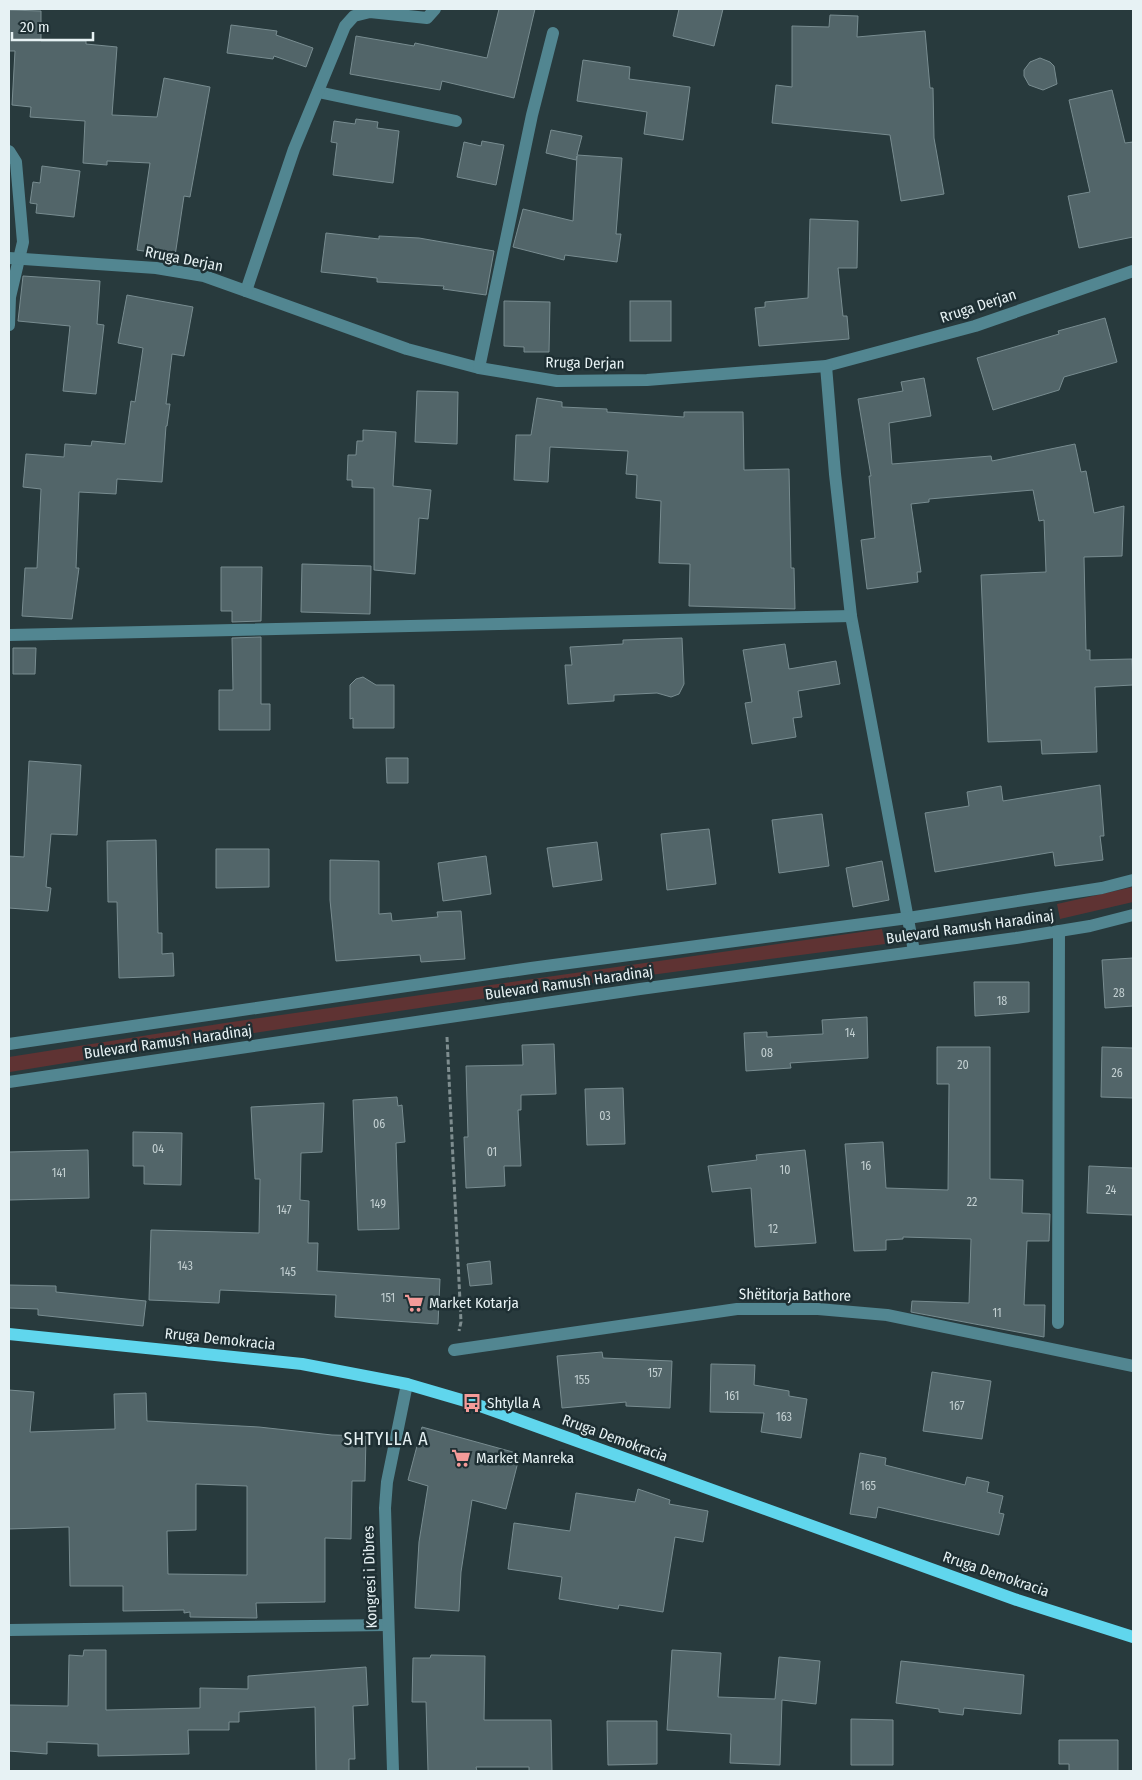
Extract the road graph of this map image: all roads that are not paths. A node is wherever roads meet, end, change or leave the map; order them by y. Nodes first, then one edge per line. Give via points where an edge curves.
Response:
1 (435, 9) edge
2 (553, 33) dead end
3 (318, 92) junction
4 (456, 121) dead end
5 (9, 151) edge
6 (13, 258) edge
7 (1133, 270) edge
8 (246, 291) junction
9 (9, 325) edge
10 (826, 366) junction
11 (478, 368) junction
12 (851, 616) junction
13 (9, 635) edge
14 (1133, 880) edge
15 (1133, 915) edge
16 (908, 918) junction
17 (1059, 931) junction
18 (914, 951) junction
19 (9, 1044) edge
20 (9, 1082) edge
21 (1058, 1323) dead end
22 (9, 1334) edge
23 (454, 1350) road end
24 (1133, 1366) edge
25 (407, 1384) junction
26 (388, 1625) junction
27 (9, 1630) edge
28 (1133, 1637) edge
29 (393, 1771) edge

1 - 3 street via 427,18 370,12 354,16 345,26
2 - 11 street via 532,115
3 - 4 street
3 - 8 street via 294,149
5 - 6 street via 16,162 22,242
6 - 8 street, Rruga Derjan via 156,268 204,276
6 - 9 street
7 - 10 street, Rruga Derjan via 975,326
8 - 11 street, Rruga Derjan via 406,349
10 - 11 street, Rruga Derjan via 647,380 557,381
10 - 12 street
12 - 13 street
12 - 16 street
14 - 16 street, Bulevard Ramush Haradinaj via 1102,888
15 - 17 street, Bulevard Ramush Haradinaj
16 - 18 street
16 - 19 street, Bulevard Ramush Haradinaj
17 - 18 street, Bulevard Ramush Haradinaj
17 - 21 street
18 - 20 street, Bulevard Ramush Haradinaj
22 - 25 main road, Rruga Demokracia via 302,1364
23 - 24 street, Shëtitorja Bathore via 737,1309 818,1309 886,1315
25 - 26 street, Kongresi i Dibres via 387,1482 384,1540
25 - 28 main road, Rruga Demokracia via 472,1403 1009,1597
26 - 27 street
26 - 29 street, Kongresi i Dibres

